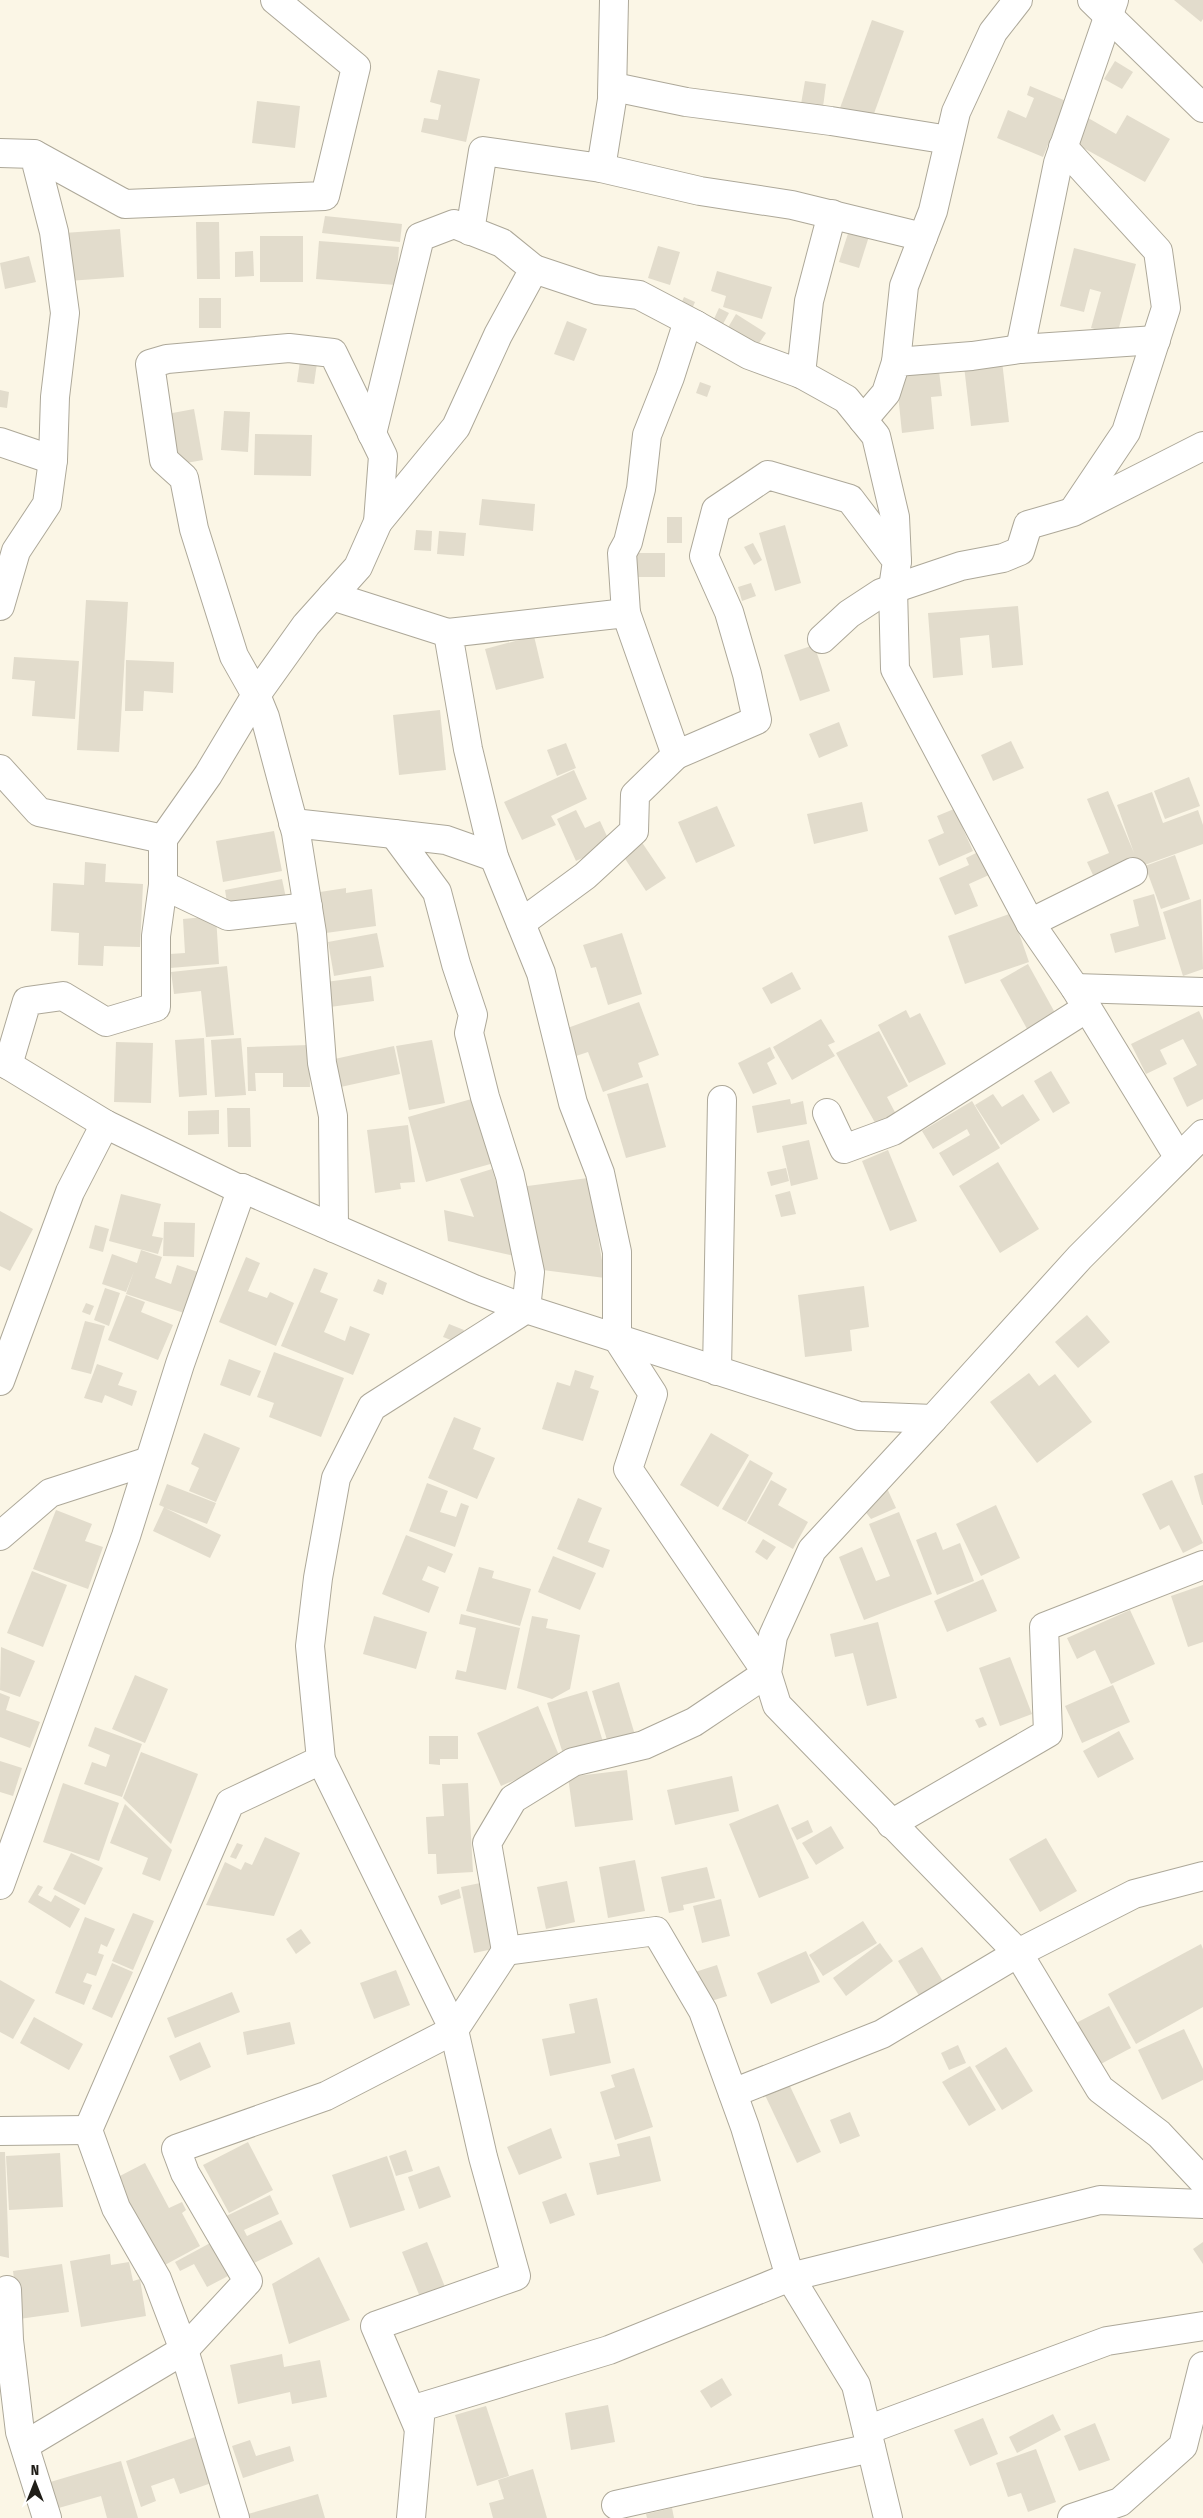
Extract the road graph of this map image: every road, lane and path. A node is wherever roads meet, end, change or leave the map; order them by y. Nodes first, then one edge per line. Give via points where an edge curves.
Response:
1 (275, 0) edge
2 (614, 0) edge
3 (1018, 0) edge
4 (1105, 5) edge
5 (612, 95) junction
6 (1203, 108) edge
7 (949, 140) junction
8 (1063, 147) junction
9 (0, 153) edge
10 (34, 154) junction
11 (600, 168) junction
12 (832, 214) junction
13 (470, 231) junction
14 (923, 237) junction
15 (534, 269) junction
16 (696, 325) junction
17 (1156, 340) junction
18 (1020, 349) junction
19 (896, 362) junction
20 (802, 374) junction
21 (863, 420) junction
22 (372, 434) junction
23 (0, 442) edge
24 (1203, 446) edge
25 (53, 460) junction
26 (1073, 512) junction
27 (378, 522) junction
28 (897, 561) junction
29 (894, 588) junction
30 (332, 596) junction
31 (0, 606) edge
32 (626, 613) junction
33 (448, 633) junction
34 (822, 639) dead end
35 (256, 695) junction
36 (676, 755) junction
37 (0, 769) edge
38 (293, 823) junction
39 (394, 834) junction
40 (163, 839) junction
41 (494, 856) junction
42 (1133, 872) dead end
43 (163, 885) junction
44 (308, 907) junction
45 (521, 923) junction
46 (1030, 923) junction
47 (1203, 992) edge
48 (1081, 998) junction
49 (3, 1063) edge
50 (722, 1100) dead end
51 (827, 1113) dead end
52 (104, 1124) junction
53 (1203, 1134) edge
54 (1179, 1158) junction
55 (242, 1188) junction
56 (334, 1228) junction
57 (526, 1308) junction
58 (617, 1338) junction
59 (717, 1371) junction
60 (0, 1381) edge
61 (933, 1419) junction
62 (150, 1461) junction
63 (0, 1536) edge
64 (1203, 1565) edge
65 (767, 1673) junction
66 (321, 1760) junction
67 (891, 1824) junction
68 (1203, 1876) edge
69 (0, 1885) edge
70 (506, 1951) junction
71 (1018, 1953) junction
72 (454, 2030) junction
73 (733, 2093) junction
74 (88, 2130) junction
75 (0, 2131) edge
76 (1203, 2181) edge
77 (1203, 2204) edge
78 (790, 2277) junction
79 (7, 2290) dead end
80 (1203, 2326) edge
81 (184, 2350) junction
82 (1203, 2366) edge
83 (419, 2429) junction
84 (869, 2439) junction
85 (25, 2444) junction
86 (616, 2506) dead end
87 (47, 2518) edge
88 (235, 2518) edge
89 (411, 2518) edge
90 (888, 2518) edge
91 (1072, 2518) edge

1 - 10 street via 356,67 324,196 125,204
2 - 5 street
3 - 7 street via 993,32 956,112
4 - 6 street
4 - 8 street
5 - 7 street via 614,87 686,102
5 - 11 street
7 - 14 street via 933,211
8 - 17 street via 1158,251 1166,308
8 - 18 street
9 - 10 street
10 - 25 street via 54,232 65,313 55,397
11 - 12 street via 700,191
11 - 13 street via 483,151
12 - 14 street
12 - 20 street via 809,302
13 - 15 street via 502,243
13 - 22 street via 454,224 420,237
14 - 19 street via 904,286
15 - 16 street via 597,290 639,295
15 - 27 street via 498,336 456,427
16 - 20 street via 749,355
16 - 32 street via 687,324 646,435 641,489 628,542 622,553
17 - 18 street
17 - 26 street via 1126,432
18 - 19 street
19 - 21 street via 886,393
20 - 21 street via 846,399
21 - 28 street via 876,436 895,517
22 - 27 street via 383,456
22 - 35 street via 333,353 289,348 186,357 150,364 164,460 184,478 194,529 234,656
23 - 25 street
24 - 26 street
25 - 31 street via 47,504 16,551
26 - 29 street via 1028,525 1020,551
27 - 30 street via 358,567
28 - 29 street
28 - 36 street via 850,499 768,475 716,510 704,556 728,612 757,720
29 - 34 street via 849,614
29 - 46 street via 895,669
30 - 33 street
30 - 35 street via 306,625
32 - 33 street
32 - 36 street
33 - 41 street via 468,749
35 - 38 street via 265,717
35 - 40 street via 208,775
36 - 45 street via 636,795 634,831 585,876
37 - 40 street via 40,812
38 - 39 street
38 - 44 street
39 - 41 street via 446,840
39 - 57 street via 437,892 473,1015 469,1034 510,1176 530,1272
40 - 43 street
41 - 45 street
42 - 46 street
43 - 44 street via 228,916
43 - 49 street via 156,936 156,1007 106,1022 63,996 27,1000
44 - 56 street via 322,1063 333,1116
45 - 58 street via 541,973 573,1103 600,1173 618,1252
46 - 48 street
47 - 48 street
48 - 51 street via 893,1131 844,1149
48 - 54 street
49 - 52 street
50 - 59 street
52 - 55 street
52 - 60 street via 70,1192
53 - 54 street
54 - 61 street via 1080,1257
55 - 56 street
55 - 62 street via 180,1364
56 - 57 street
57 - 58 street
57 - 66 street via 372,1407 336,1478 310,1646
58 - 59 street
58 - 65 street via 653,1394 628,1469
59 - 61 street via 859,1416
61 - 65 street via 812,1550 773,1636
62 - 63 street via 50,1493
62 - 69 street
64 - 67 street via 1044,1627 1048,1732
65 - 67 street via 777,1705
65 - 70 street via 694,1722 644,1745 573,1762 513,1799 487,1843
66 - 72 street
66 - 74 street via 230,1803
67 - 71 street
68 - 71 street via 1134,1894
70 - 72 street
70 - 73 street via 656,1931 703,2011
71 - 73 street via 882,2034
71 - 76 street via 1100,2088 1159,2134
72 - 81 street via 326,2096 176,2150 185,2173 248,2281
72 - 83 street via 483,2157 516,2276 375,2326
73 - 78 street
74 - 75 street
74 - 81 street via 116,2208 157,2279
77 - 78 street via 1100,2200
78 - 83 street via 609,2350 421,2407
78 - 84 street via 856,2385
79 - 85 street via 10,2349 20,2432
80 - 84 street via 1107,2341
81 - 85 street
81 - 88 street
82 - 91 street via 1183,2446 1120,2502
83 - 89 street
84 - 86 street
84 - 90 street
85 - 87 street

